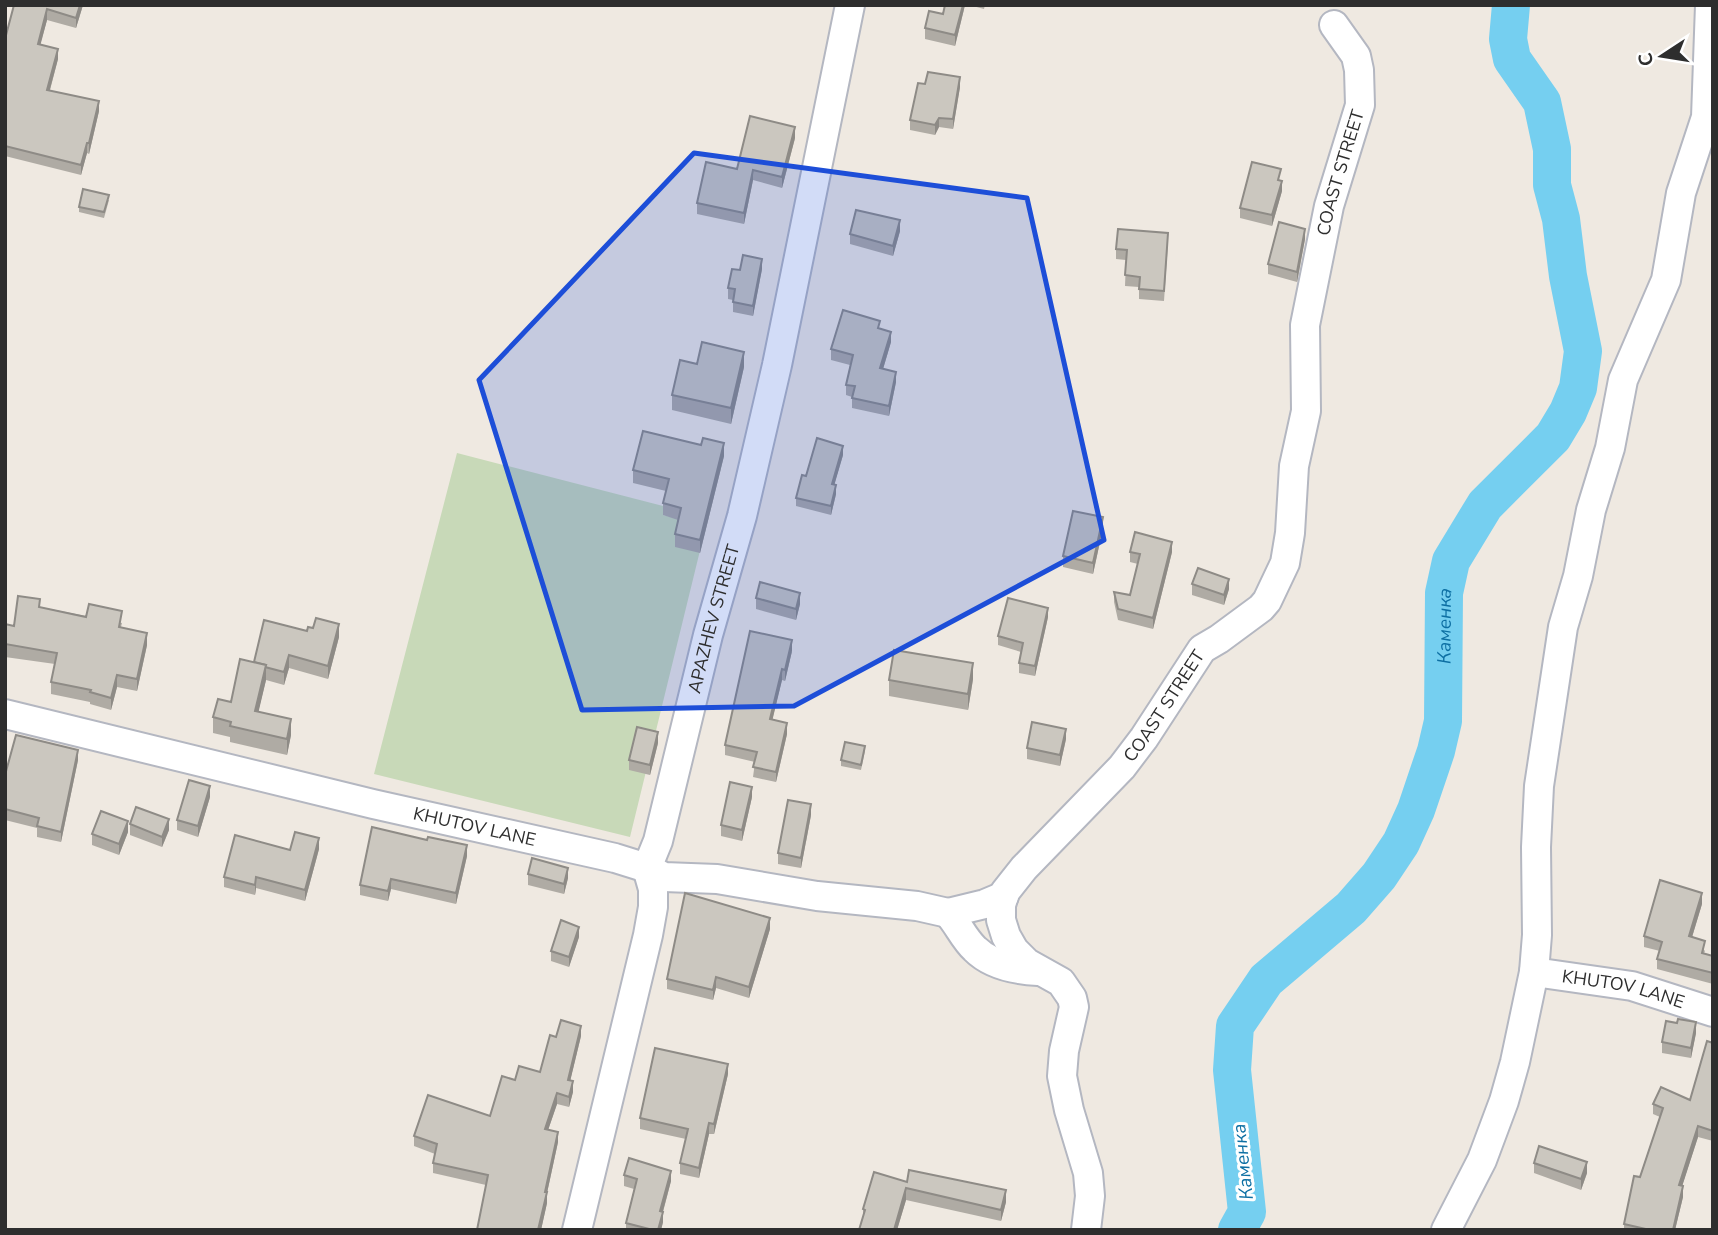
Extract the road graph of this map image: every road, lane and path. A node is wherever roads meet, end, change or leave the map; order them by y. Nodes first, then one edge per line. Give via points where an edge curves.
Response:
1 (850, 5) edge
2 (1711, 10) edge
3 (1334, 24) dead end
4 (5, 714) edge
5 (647, 867) junction
6 (1004, 897) junction
7 (948, 913) junction
8 (1039, 971) junction
9 (1534, 972) junction
10 (1713, 1012) edge
11 (577, 1230) edge
12 (1086, 1230) edge
13 (1446, 1230) edge

1 - 5 street, APAZHEV STREET via 742,516 658,841
2 - 9 street via 1706,117 1681,193 1666,280 1623,380 1561,639 1539,786
3 - 6 street, COAST STREET via 1356,56 1360,105 1329,206 1305,325 1307,411 1294,466 1285,562 1267,601 1202,649 1122,767 1024,868
4 - 5 street, KHUTOV LANE
5 - 7 street, KHUTOV LANE via 664,877 717,879
5 - 11 street via 653,889 648,935
6 - 7 street
6 - 8 street via 1001,920 1006,936
7 - 8 street via 988,959
8 - 12 street via 1061,982 1074,1007 1062,1076 1088,1173
9 - 10 street, KHUTOV LANE via 1632,986
9 - 13 street via 1504,1101 1482,1160

